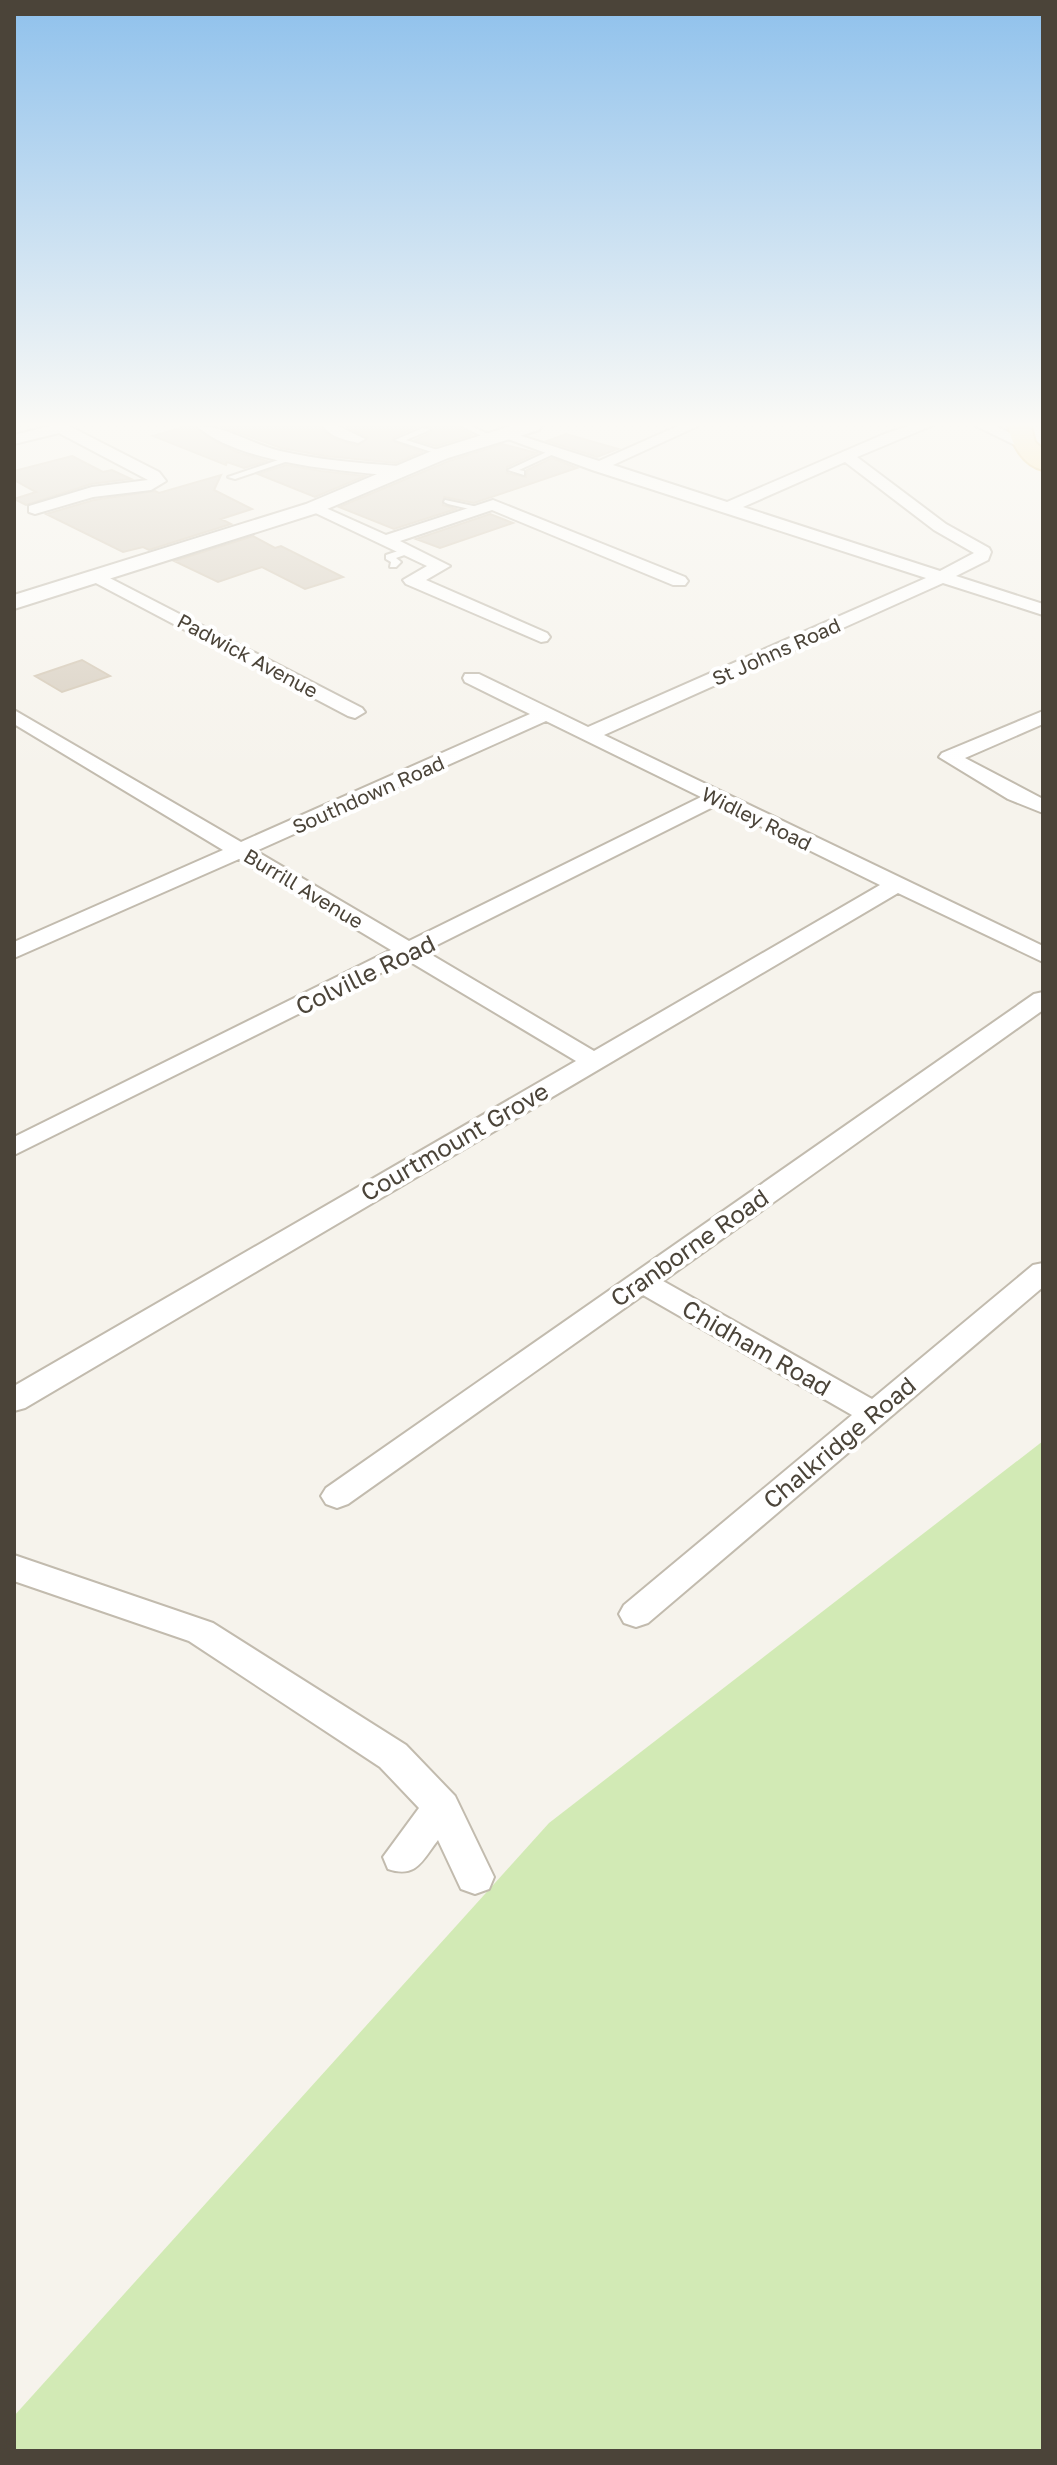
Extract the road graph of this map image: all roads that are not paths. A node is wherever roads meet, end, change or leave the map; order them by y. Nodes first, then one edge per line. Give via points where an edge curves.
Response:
1 (210, 541) edge
2 (384, 541) edge
3 (582, 541) edge
4 (830, 541) edge
5 (964, 541) edge
6 (407, 551) junction
7 (393, 565) dead end
8 (98, 577) junction
9 (942, 577) junction
10 (679, 581) dead end
11 (14, 602) edge
12 (1043, 610) edge
13 (541, 637) dead end
14 (472, 678) dead end
15 (355, 712) dead end
16 (546, 714) junction
17 (14, 716) edge
18 (1043, 717) edge
19 (589, 734) junction
20 (715, 798) junction
21 (1043, 807) edge
22 (241, 851) junction
23 (896, 885) junction
24 (14, 951) edge
25 (410, 952) junction
26 (1043, 955) edge
27 (1043, 999) edge
28 (593, 1061) junction
29 (14, 1147) edge
30 (1043, 1272) edge
31 (641, 1281) junction
32 (14, 1400) edge
33 (873, 1413) junction
34 (337, 1496) dead end
35 (14, 1568) edge
36 (636, 1614) dead end
37 (442, 1807) junction
38 (402, 1857) dead end
39 (475, 1877) dead end

1 - 8 street
2 - 6 street
3 - 10 street
4 - 9 street
5 - 9 street, St Johns Road via 983,552
6 - 7 lane via 389,557 397,562
6 - 13 street via 441,566 412,580
8 - 11 street
8 - 15 street, Padwick Avenue
9 - 12 street
9 - 19 street, St Johns Road
14 - 16 street, Widley Road
16 - 19 street, Widley Road
16 - 22 street, Southdown Road
17 - 22 street, Burrill Avenue
18 - 21 street via 949,757
19 - 20 street, Widley Road
20 - 23 street, Widley Road
20 - 25 street, Colville Road
22 - 24 street, Southdown Road
22 - 25 street, Burrill Avenue
23 - 26 street, Widley Road
23 - 28 street, Courtmount Grove
25 - 28 street, Burrill Avenue
25 - 29 street, Colville Road
27 - 31 street, Cranborne Road
28 - 32 street, Courtmount Grove
30 - 33 street, Chalkridge Road
31 - 33 street, Chidham Road
31 - 34 street, Cranborne Road
33 - 36 street, Chalkridge Road
35 - 37 street via 201,1632 393,1756
37 - 38 street
37 - 39 street

